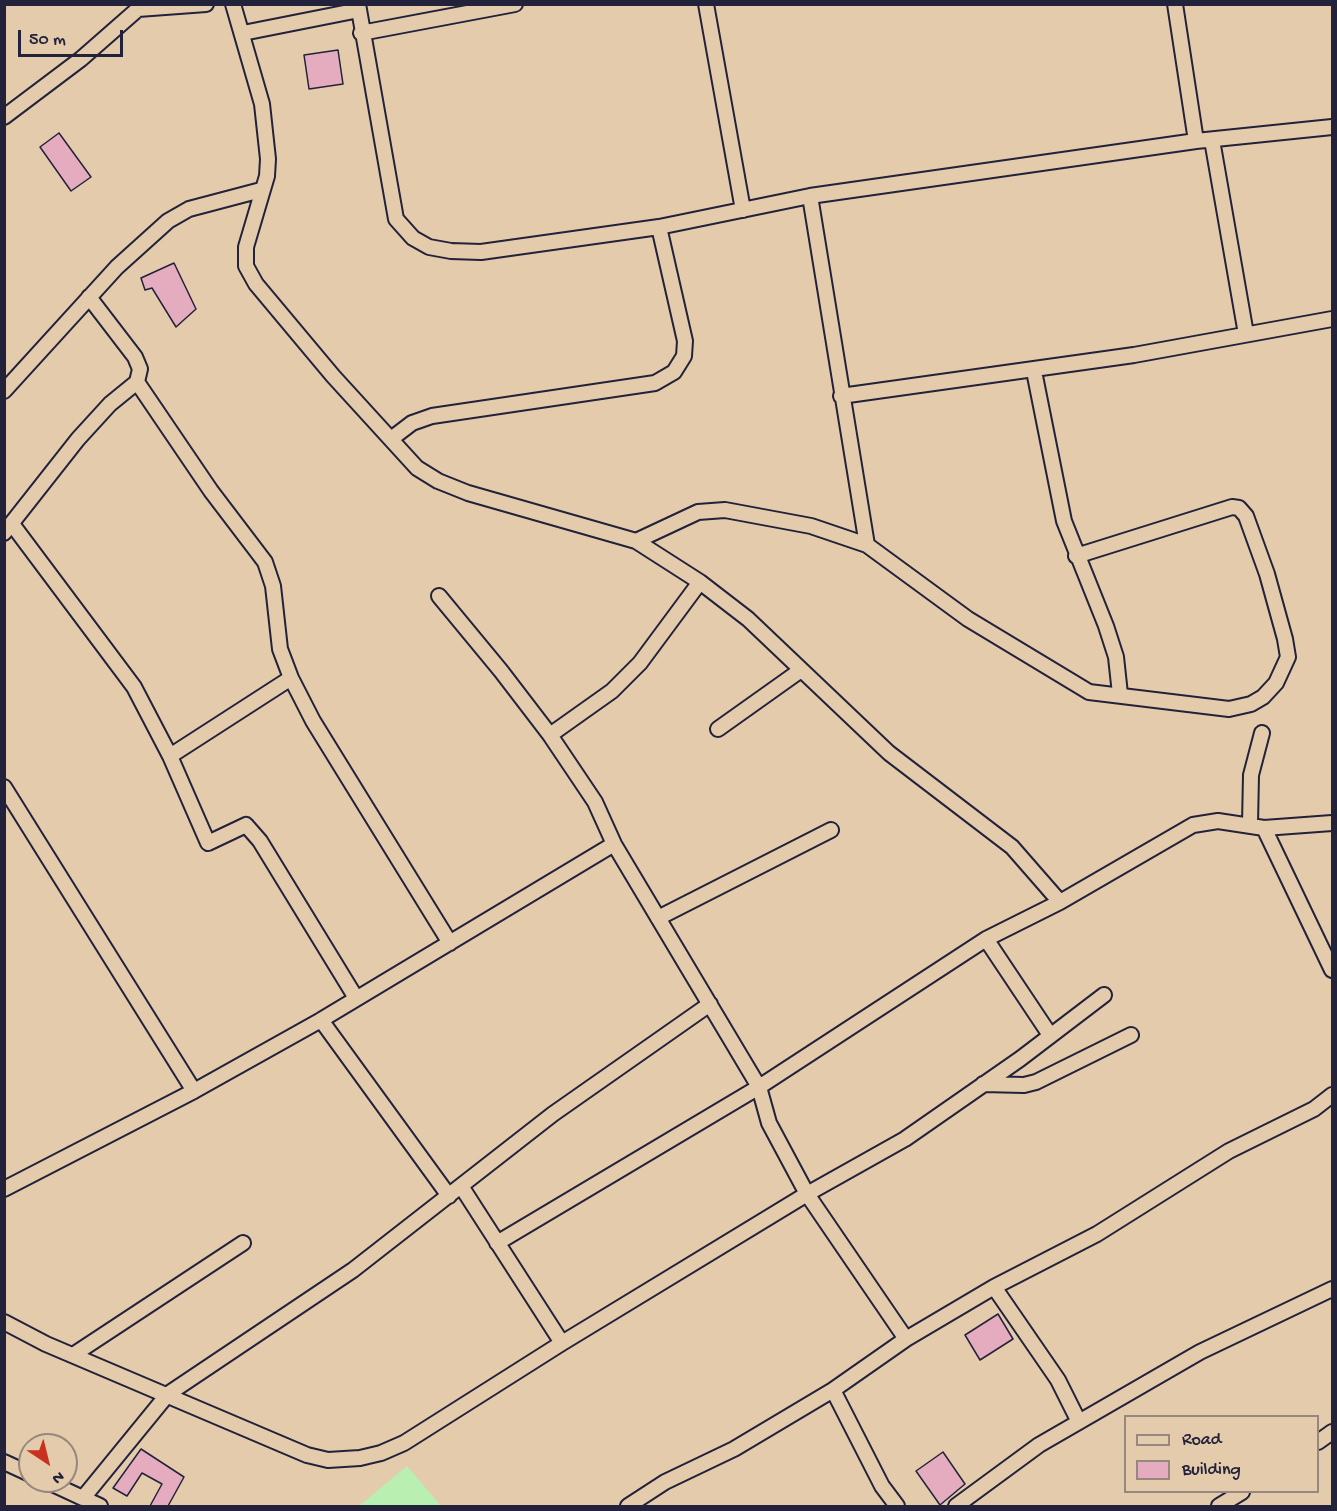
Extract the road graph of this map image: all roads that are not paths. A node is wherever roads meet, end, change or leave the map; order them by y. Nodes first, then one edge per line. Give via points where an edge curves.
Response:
1 (206, 4) edge
2 (233, 4) edge
3 (514, 4) edge
4 (706, 4) edge
5 (1175, 4) edge
6 (137, 7) edge
7 (358, 7) edge
8 (243, 33) junction
9 (361, 33) junction
10 (4, 117) edge
11 (1332, 127) edge
12 (1212, 140) junction
13 (1196, 141) junction
14 (261, 190) junction
15 (810, 196) junction
16 (743, 210) junction
17 (659, 227) junction
18 (89, 297) junction
19 (1332, 319) edge
20 (1246, 334) junction
21 (1034, 370) junction
22 (137, 382) junction
23 (4, 391) edge
24 (841, 396) junction
25 (391, 439) junction
26 (8, 528) edge
27 (636, 541) junction
28 (867, 544) junction
29 (1076, 556) junction
30 (700, 582) junction
31 (439, 596) dead end
32 (801, 670) junction
33 (291, 678) junction
34 (1120, 694) junction
35 (718, 729) dead end
36 (1262, 734) dead end
37 (550, 735) junction
38 (170, 756) junction
39 (4, 787) edge
40 (1332, 823) edge
41 (1250, 824) junction
42 (1264, 828) junction
43 (831, 830) dead end
44 (614, 844) junction
45 (1060, 902) junction
46 (658, 918) junction
47 (986, 939) junction
48 (450, 943) junction
49 (1332, 970) edge
50 (1104, 995) dead end
51 (356, 998) junction
52 (710, 1004) junction
53 (321, 1020) junction
54 (1050, 1035) junction
55 (1131, 1035) dead end
56 (983, 1084) junction
57 (759, 1087) junction
58 (194, 1091) junction
59 (1332, 1095) edge
60 (461, 1186) junction
61 (4, 1189) edge
62 (807, 1194) junction
63 (449, 1197) junction
64 (243, 1243) dead end
65 (497, 1243) junction
66 (994, 1287) junction
67 (1332, 1289) edge
68 (4, 1322) edge
69 (906, 1339) junction
70 (562, 1343) junction
71 (73, 1355) junction
72 (833, 1389) junction
73 (168, 1394) junction
74 (1079, 1422) junction
75 (1332, 1432) edge
76 (1319, 1441) edge
77 (4, 1462) edge
78 (18, 1468) edge
79 (72, 1493) edge
80 (1239, 1493) edge
81 (83, 1498) junction
82 (100, 1506) edge
83 (628, 1506) edge
84 (897, 1506) edge
85 (956, 1506) edge
86 (1219, 1506) edge

1 - 6 street
2 - 8 street
3 - 9 street
4 - 16 street
5 - 13 street
6 - 10 street via 81,59
7 - 8 street
7 - 9 street
8 - 14 street via 262,104 268,159
9 - 17 street via 396,219 413,238 429,247 481,252
11 - 12 street
12 - 13 street
12 - 20 street
13 - 15 street
14 - 18 street via 189,209 168,221
14 - 25 street via 246,247 246,266 256,284 333,376
15 - 16 street
15 - 24 street
16 - 17 street
17 - 25 street via 685,341 684,356 674,372 655,383 432,416 412,423
18 - 22 street via 135,357 140,369
18 - 23 street
19 - 20 street
20 - 21 street
21 - 24 street
21 - 29 street via 1061,510
22 - 26 street via 78,439
22 - 33 street via 265,562 273,586 280,649
24 - 28 street
25 - 27 street via 417,468 438,481
26 - 38 street via 134,687
27 - 28 street via 698,512 725,510 811,526
27 - 30 street
28 - 34 street via 968,619 1032,659 1089,692
29 - 34 street via 1116,657
29 - 34 street via 1232,507 1246,516 1267,574 1288,657 1276,683 1263,697 1230,709
30 - 32 street via 748,619
30 - 37 street via 640,663 619,684
31 - 37 street
32 - 35 street
32 - 45 street via 889,753 1012,847
33 - 38 street
33 - 48 street via 313,721
36 - 41 street via 1251,775
37 - 44 street via 595,802
38 - 51 street via 208,843 246,825 260,841
39 - 58 street
40 - 42 street
41 - 42 street
41 - 45 street via 1218,821 1193,825
42 - 49 street
43 - 46 street
44 - 46 street
44 - 48 street
45 - 47 street
46 - 52 street
47 - 54 street
47 - 57 street
48 - 51 street
50 - 54 street
51 - 53 street
52 - 57 street
52 - 60 street via 553,1114
53 - 58 street
53 - 63 street
54 - 56 street
55 - 56 street via 1036,1082
56 - 62 street via 905,1139
57 - 62 street via 769,1123
57 - 65 street
58 - 61 street
59 - 66 street via 1314,1109 1229,1151 1097,1234
60 - 63 street
60 - 65 street
62 - 69 street
62 - 70 street
63 - 73 street via 352,1270
64 - 71 street
65 - 70 street
66 - 69 street
66 - 74 street via 1058,1380
67 - 74 street via 1200,1352
68 - 71 street
69 - 72 street
70 - 73 street via 404,1443 360,1458 328,1460 307,1455
71 - 73 street
72 - 83 street via 734,1449 665,1482
72 - 84 street via 882,1486
73 - 81 street
74 - 85 street via 1039,1445
75 - 76 street
77 - 78 street
79 - 81 street
80 - 86 street
81 - 82 street

